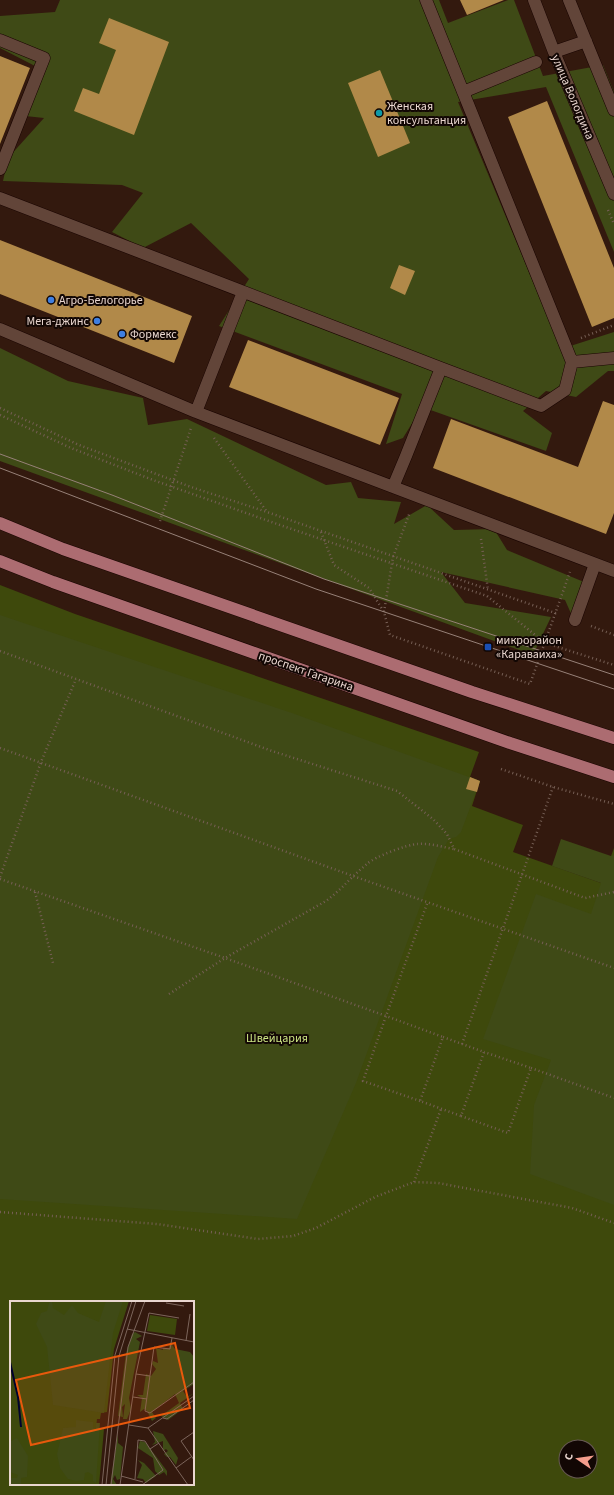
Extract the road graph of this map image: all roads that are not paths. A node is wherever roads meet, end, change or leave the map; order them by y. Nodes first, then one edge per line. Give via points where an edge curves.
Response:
1 (426, 0) edge
2 (534, 0) edge
3 (569, 0) edge
4 (0, 40) edge
5 (586, 41) junction
6 (554, 52) junction
7 (536, 62) dead end
8 (463, 92) junction
9 (614, 110) edge
10 (0, 169) edge
11 (614, 194) edge
12 (0, 198) edge
13 (243, 292) junction
14 (0, 329) edge
15 (614, 358) edge
16 (572, 362) junction
17 (441, 368) junction
18 (196, 412) junction
19 (393, 487) junction
20 (0, 523) edge
21 (0, 561) edge
22 (595, 564) junction
23 (614, 571) edge
24 (575, 620) road end
25 (614, 738) edge
26 (614, 778) edge

1 - 8 street
2 - 6 street, улица Вологдина
3 - 5 street
4 - 10 street via 44,58
5 - 6 street
5 - 9 street
6 - 11 street, улица Вологдина
7 - 8 street
8 - 16 street
12 - 13 street
13 - 17 street
13 - 18 street
14 - 18 street
15 - 16 street
16 - 17 street via 565,390 541,406
17 - 19 street
18 - 19 street
19 - 22 street
20 - 25 main road via 63,549 472,692
21 - 26 main road, проспект Гагарина via 83,593
22 - 23 street
22 - 24 street

